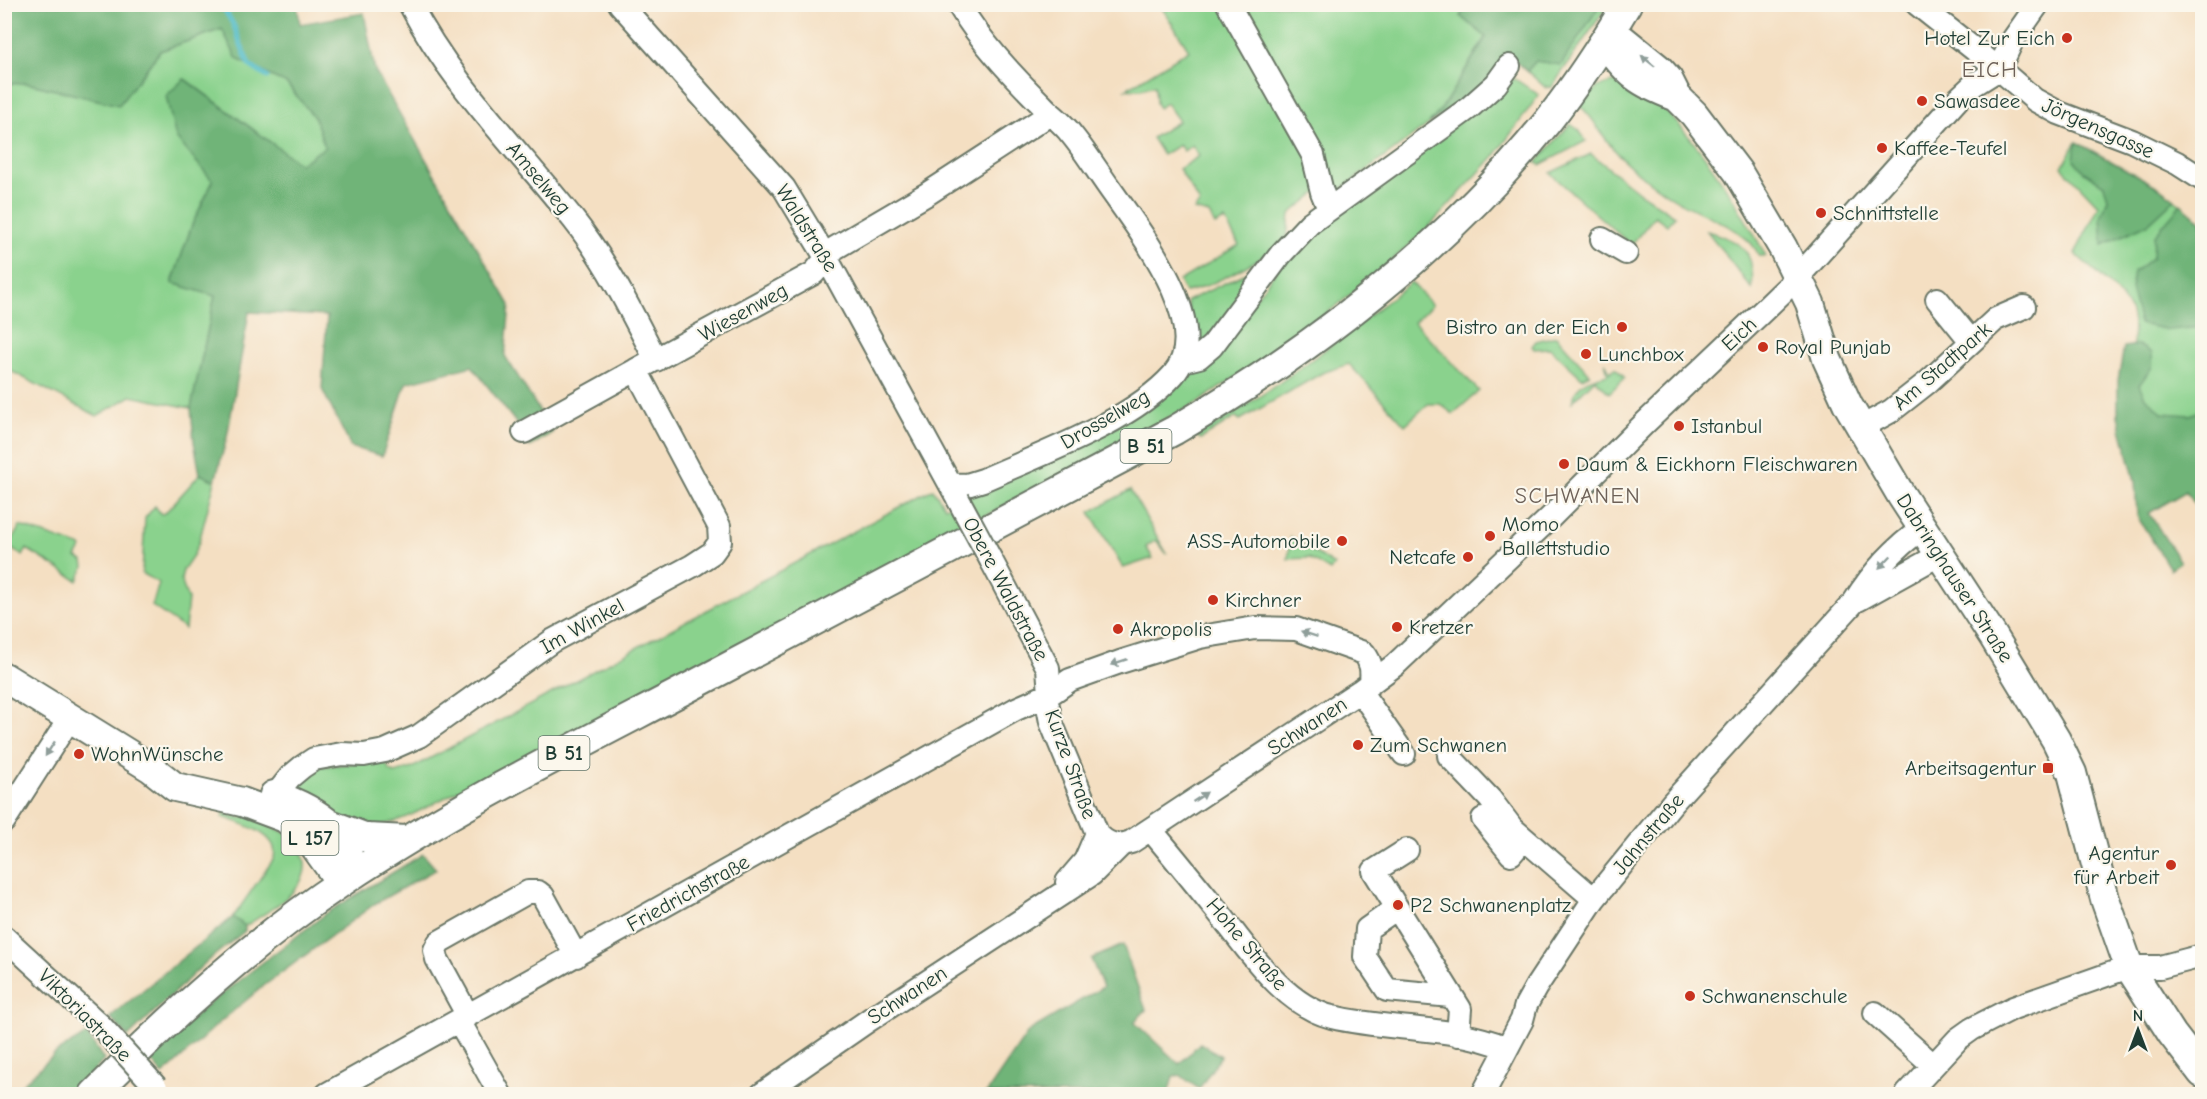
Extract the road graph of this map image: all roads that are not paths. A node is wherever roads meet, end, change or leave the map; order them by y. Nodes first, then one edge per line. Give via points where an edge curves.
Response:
1 (411, 4) edge
2 (620, 4) edge
3 (958, 4) edge
4 (1228, 4) edge
5 (1627, 4) edge
6 (1917, 4) edge
7 (2038, 4) edge
8 (1608, 36) junction
9 (1509, 66) dead end
10 (1999, 69) junction
11 (1632, 76) junction
12 (1677, 97) junction
13 (1562, 103) junction
14 (1050, 114) junction
15 (2202, 179) edge
16 (1329, 209) junction
17 (1602, 239) dead end
18 (1626, 253) dead end
19 (827, 259) junction
20 (1798, 276) junction
21 (1936, 299) dead end
22 (2024, 307) dead end
23 (1971, 341) junction
24 (1183, 361) junction
25 (646, 365) junction
26 (1860, 428) junction
27 (524, 432) dead end
28 (954, 491) junction
29 (1922, 529) junction
30 (1939, 555) junction
31 (1854, 602) junction
32 (1416, 645) junction
33 (1364, 653) junction
34 (4, 677) edge
35 (1365, 687) junction
36 (1050, 694) junction
37 (70, 718) junction
38 (1404, 754) dead end
39 (1449, 756) dead end
40 (269, 802) junction
41 (1483, 819) dead end
42 (4, 821) edge
43 (330, 824) junction
44 (1151, 830) junction
45 (1097, 833) junction
46 (1524, 839) junction
47 (407, 840) junction
48 (1121, 845) junction
49 (1407, 850) dead end
50 (341, 883) junction
51 (1054, 897) junction
52 (1594, 899) junction
53 (1397, 908) junction
54 (4, 937) edge
55 (576, 956) junction
56 (2202, 956) edge
57 (2129, 967) junction
58 (1451, 996) junction
59 (1875, 1013) dead end
60 (464, 1018) junction
61 (1458, 1035) junction
62 (1507, 1048) junction
63 (1933, 1065) junction
64 (2202, 1073) edge
65 (160, 1091) edge
66 (94, 1095) edge
67 (327, 1095) edge
68 (500, 1095) edge
69 (762, 1095) edge
70 (1483, 1095) edge
71 (1907, 1095) edge

1 - 25 street, Amselweg via 447,67 600,256 618,286
2 - 19 street, Waldstraße via 784,188
3 - 14 street via 975,33
4 - 16 street via 1313,154
5 - 8 main road, B 51
6 - 10 street, Jörgensgasse
7 - 10 street via 2012,40
8 - 11 main road, Dabringhauser Straße
12 -> 8 main road, Dabringhauser Straße via 1659,69
8 - 13 main road, B 51
9 - 16 street via 1469,108
10 - 15 street, Jörgensgasse via 2035,100 2132,141
10 - 20 street, Eich via 1958,99
11 - 12 main road, Dabringhauser Straße
11 - 13 main road via 1606,76
12 - 20 main road, Dabringhauser Straße via 1738,172
13 - 47 main road, B 51 via 1487,190 1414,259 1341,321 1230,398
14 - 19 street via 835,248
14 - 24 street via 1070,132 1161,265 1185,325
16 - 24 street via 1281,254 1212,346 1199,357
17 - 18 street
19 - 25 street, Wiesenweg via 814,273
19 - 28 street, Waldstraße
20 - 26 main road, Dabringhauser Straße via 1834,378
20 - 32 street, Eich
21 - 23 street
22 - 23 street, Am Stadtpark via 1996,319
23 - 26 street, Am Stadtpark via 1891,411
24 - 28 street, Drosselweg via 1147,398 1095,430
25 - 27 street, Wiesenweg
25 - 40 street, Im Winkel via 719,526 720,542 712,553 532,654 419,736 385,751 314,759
26 - 29 main road, Dabringhauser Straße
28 - 36 street, Obere Waldstraße, bridge via 1048,668
29 - 30 main road, Dabringhauser Straße
29 -> 31 street, Jahnstraße via 1881,565
30 - 31 street, Jahnstraße
30 - 57 main road, Dabringhauser Straße via 2035,702 2072,773 2105,899
31 - 52 street, Jahnstraße via 1673,802
32 - 33 street, Eich via 1390,653
32 - 35 street, Eich
33 - 35 street via 1372,672
33 -> 36 street, Obere Waldstraße via 1296,629 1255,628 1200,638 1120,662 1070,680
34 - 37 main road, L 157
35 - 38 street
44 -> 35 street, Schwanen
36 - 45 street, Kurze Straße via 1047,701 1051,722
36 - 55 street, Friedrichstraße via 1016,709
37 - 40 main road, L 157 via 151,768 181,771
37 -> 42 street
39 - 46 street
40 - 43 main road, L 157 via 303,807
40 - 50 main road, L 157 via 303,832
41 - 46 street via 1511,854
43 - 47 main road via 367,838
43 - 50 main road, L 157 via 349,853 347,874
44 - 48 street, Schwanen
44 - 61 street, Hohe Straße via 1260,964 1291,996 1313,1011 1349,1021
45 - 48 street via 1110,844
45 - 51 street, Schwanen via 1085,861
46 - 52 street
47 - 50 main road, B 51
48 - 51 street, Schwanen via 1092,874
49 - 53 street via 1374,871
50 - 66 main road, B 51 via 205,988
51 - 69 street, Schwanen
52 - 62 street, Jahnstraße via 1536,987
53 - 58 street
53 - 58 street via 1367,929 1365,957 1386,990
54 - 65 street, Viktoriastraße, bridge via 101,1026
55 - 60 street, Friedrichstraße
55 - 60 street via 543,896 528,892 439,942 435,950 437,959
56 - 57 street via 2160,967
57 - 63 street via 2013,1008 1972,1029
57 - 64 main road, Dabringhauser Straße
58 - 61 street via 1460,1009
59 - 63 street
60 - 67 street, Friedrichstraße
60 - 68 street
61 - 62 street, Hohe Straße
62 - 70 street, Jahnstraße
63 - 71 street

